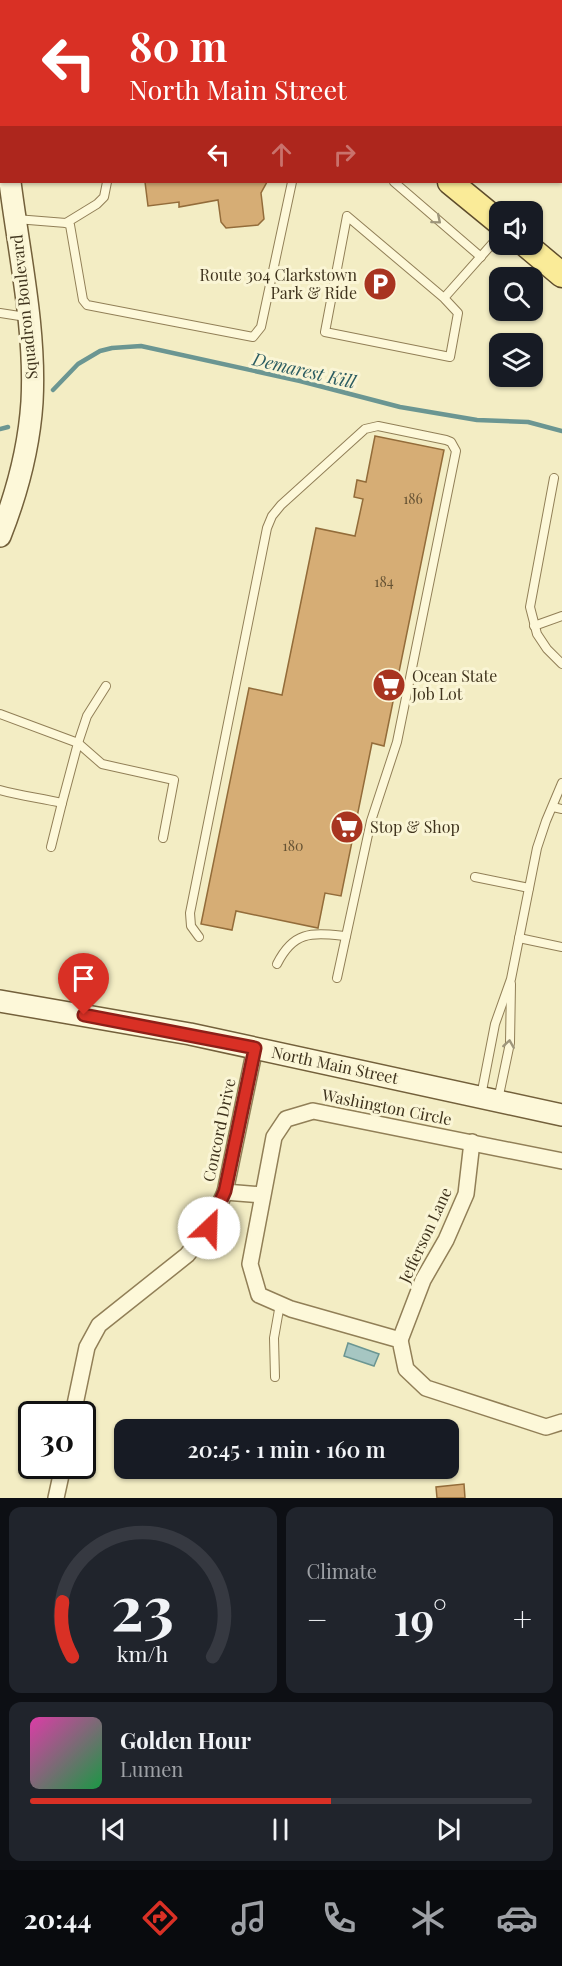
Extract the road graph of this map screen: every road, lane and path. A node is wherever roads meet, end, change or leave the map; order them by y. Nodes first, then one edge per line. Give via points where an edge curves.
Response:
1 (10, 183) edge
2 (107, 183) edge
3 (292, 183) edge
4 (395, 183) edge
5 (451, 183) edge
6 (489, 214) edge
7 (15, 219) junction
8 (66, 223) junction
9 (489, 247) edge
10 (538, 255) edge
11 (480, 257) junction
12 (562, 275) edge
13 (444, 298) junction
14 (0, 313) edge
15 (28, 318) junction
16 (554, 478) dead end
17 (0, 536) edge
18 (562, 616) edge
19 (534, 626) junction
20 (562, 664) edge
21 (106, 686) dead end
22 (0, 714) edge
23 (78, 743) junction
24 (562, 784) edge
25 (0, 790) edge
26 (62, 803) junction
27 (553, 807) junction
28 (562, 808) edge
29 (163, 838) dead end
30 (51, 847) dead end
31 (475, 877) dead end
32 (529, 888) junction
33 (346, 936) junction
34 (199, 937) dead end
35 (519, 938) junction
36 (562, 947) edge
37 (277, 964) dead end
38 (337, 978) dead end
39 (511, 979) junction
40 (0, 1001) edge
41 (255, 1048) junction
42 (489, 1099) junction
43 (562, 1115) edge
44 (472, 1142) junction
45 (562, 1161) edge
46 (225, 1191) junction
47 (262, 1195) junction
48 (280, 1304) junction
49 (400, 1340) junction
50 (275, 1377) dead end
51 (76, 1401) edge
52 (562, 1422) edge
53 (60, 1479) edge
54 (56, 1498) edge

1 - 7 street, Squadron Boulevard
2 - 8 lane via 104,197 97,204
3 - 8 lane via 261,327 253,337 87,304 83,300 70,225
4 -> 11 lane
5 - 6 main road
7 - 8 lane
7 - 15 street, Squadron Boulevard
9 - 11 lane
10 - 12 main road
11 - 13 lane
13 - 13 lane via 383,246 347,216 325,332 450,357 458,313
14 - 15 lane
15 - 17 street, Squadron Boulevard via 32,372 29,428 18,485
16 - 19 lane via 531,598
18 - 19 lane
19 - 20 lane via 547,649
21 - 23 lane via 87,716
22 - 23 lane
23 - 26 lane
23 - 29 lane via 102,764 174,780
24 - 27 lane
25 - 26 lane
26 - 30 lane
27 - 28 lane
27 - 32 lane via 541,833
31 - 32 lane
32 - 35 lane
33 - 34 lane via 371,821 397,742 456,451 446,440 378,426 359,432 281,505 267,528 190,913
33 - 37 lane via 304,935 288,945
33 - 38 lane
35 - 36 lane
35 - 39 lane
39 - 42 lane via 495,1024
42 -> 39 lane via 510,1043
40 - 41 street, North Main Street
41 - 42 street, North Main Street
41 - 46 street, Concord Drive
42 - 43 street, North Main Street
44 - 45 street, Washington Circle
44 - 47 street, Washington Circle via 313,1110 286,1119 274,1137
44 - 49 street, Jefferson Lane via 466,1194 423,1280
46 - 47 street
46 - 51 street, Concord Drive via 209,1228 187,1255 99,1325 87,1347
47 - 48 street, Washington Circle via 250,1264 259,1295
48 - 49 street, Washington Circle
48 - 50 lane via 274,1338
49 - 52 street via 406,1370 426,1388 546,1427
53 - 54 street

